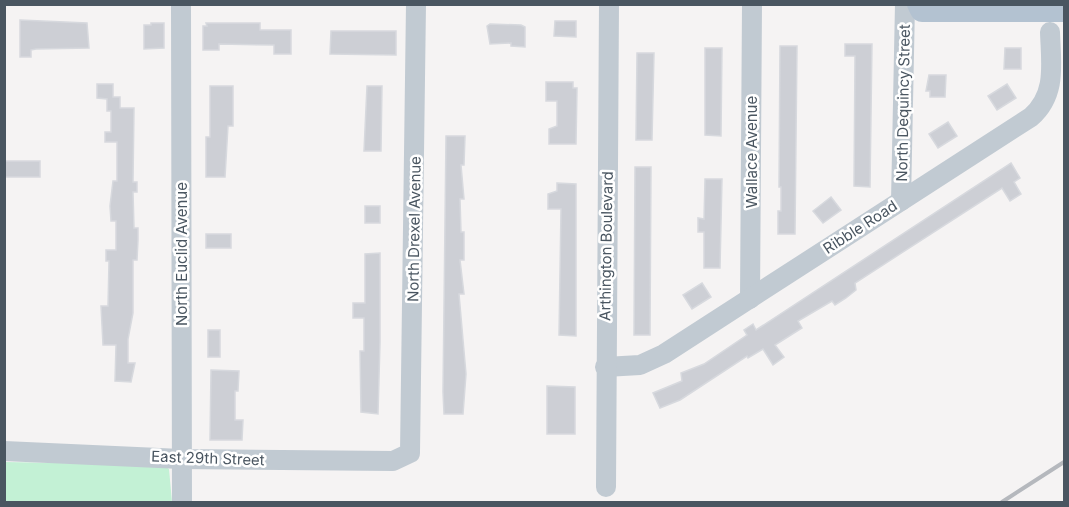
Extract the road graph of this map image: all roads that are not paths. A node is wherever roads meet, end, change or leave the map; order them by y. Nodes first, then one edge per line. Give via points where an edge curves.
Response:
1 (181, 4) edge
2 (416, 4) edge
3 (609, 4) edge
4 (752, 4) edge
5 (904, 4) edge
6 (919, 4) edge
7 (1065, 10) edge
8 (1050, 32) dead end
9 (901, 201) junction
10 (750, 299) junction
11 (605, 367) junction
12 (4, 451) edge
13 (410, 453) joint
14 (181, 459) junction
15 (606, 487) dead end
16 (182, 502) edge

1 - 14 street, North Euclid Avenue
2 - 13 street, North Drexel Avenue
3 - 11 street, Arthington Boulevard
4 - 10 street, Wallace Avenue
5 - 9 street, North Dequincy Street
6 - 7 main road via 922,10
8 - 9 street, Ribble Road via 1051,85 1041,107
9 - 10 street, Ribble Road
10 - 11 street, Ribble Road via 652,360
11 - 15 street, Arthington Boulevard
12 - 14 street, East 29th Street
13 - 14 street, East 29th Street via 393,461
14 - 16 street, North Euclid Avenue

